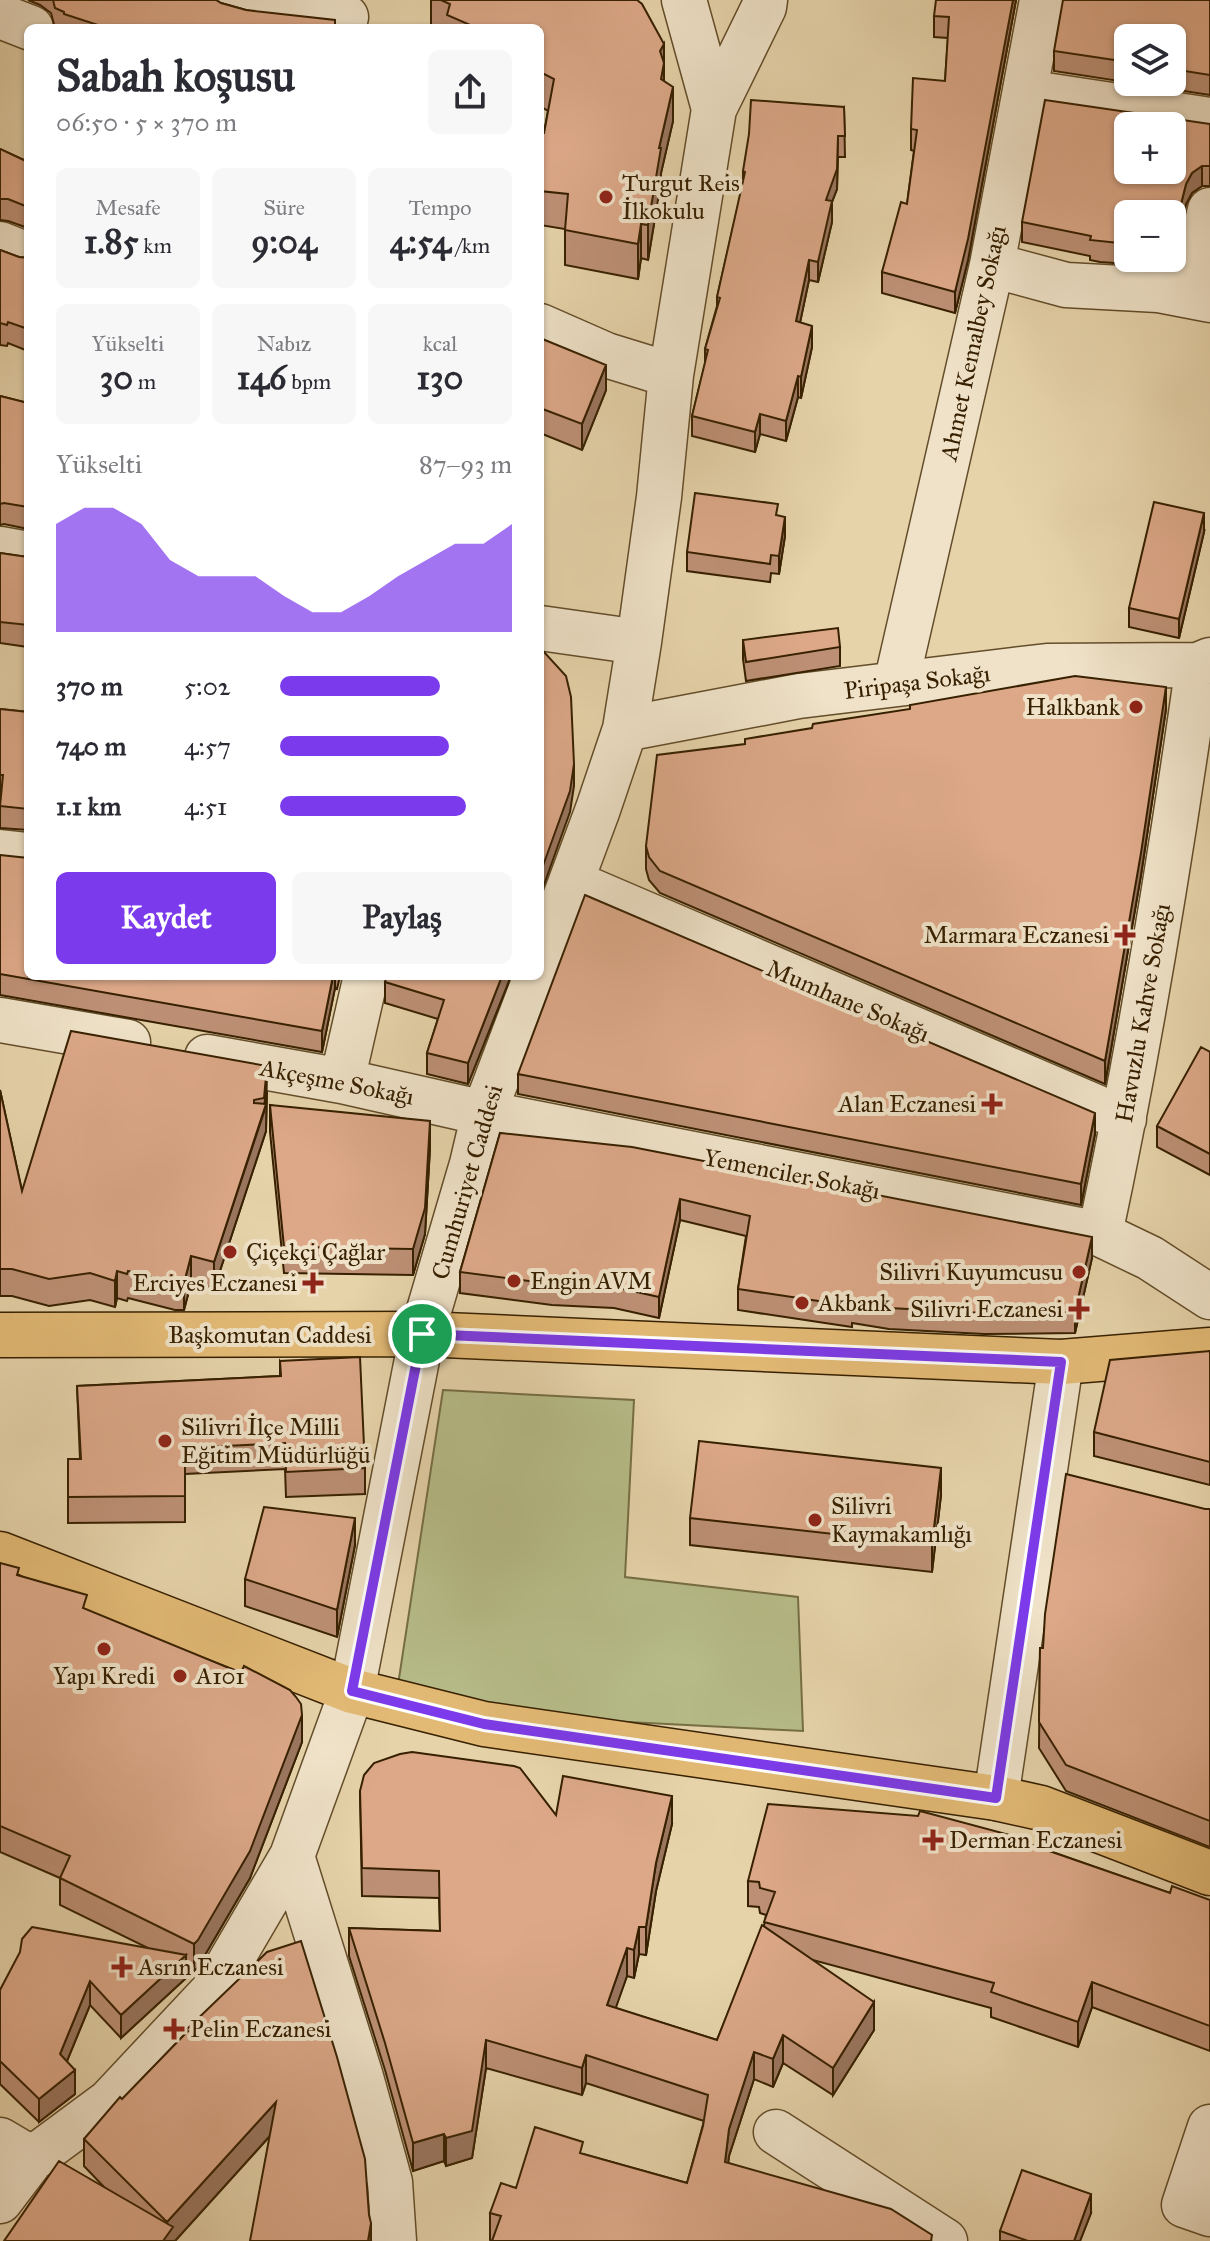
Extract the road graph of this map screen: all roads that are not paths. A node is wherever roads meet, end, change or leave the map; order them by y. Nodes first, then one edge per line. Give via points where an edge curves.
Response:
1 (228, 0) edge
2 (684, 0) edge
3 (765, 0) edge
4 (1042, 0) edge
5 (346, 15) edge
6 (0, 16) edge
7 (24, 25) edge
8 (1025, 92) junction
9 (714, 109) junction
10 (1210, 120) edge
11 (1210, 210) edge
12 (0, 244) edge
13 (24, 253) edge
14 (992, 265) junction
15 (1200, 297) edge
16 (544, 328) edge
17 (671, 375) junction
18 (0, 549) edge
19 (24, 553) edge
20 (544, 629) edge
21 (639, 642) junction
22 (1204, 662) edge
23 (896, 684) junction
24 (625, 729) junction
25 (0, 852) edge
26 (24, 855) edge
27 (571, 882) junction
28 (544, 954) edge
29 (365, 980) edge
30 (534, 980) edge
31 (0, 1020) edge
32 (342, 1081) junction
33 (484, 1113) junction
34 (1124, 1119) junction
35 (1100, 1234) junction
36 (1210, 1297) edge
37 (422, 1334) junction
38 (0, 1335) edge
39 (1210, 1350) edge
40 (1061, 1362) junction
41 (1044, 1469) junction
42 (1090, 1480) edge
43 (0, 1554) edge
44 (352, 1691) junction
45 (996, 1798) junction
46 (292, 1856) junction
47 (1210, 1873) edge
48 (1210, 2127) edge
49 (776, 2132) dead end
50 (16, 2149) edge
51 (0, 2201) edge
52 (1210, 2214) edge
53 (394, 2241) edge
54 (945, 2241) edge

1 - 5 street
2 - 9 street
3 - 9 street
4 - 8 street, Ahmet Kemalbey Sokağı
6 - 7 street
8 - 10 street
8 - 14 street, Ahmet Kemalbey Sokağı
9 - 17 street
11 - 15 street
12 - 13 street
14 - 15 street via 1066,285
14 - 23 street, Ahmet Kemalbey Sokağı
16 - 17 street
17 - 21 street
18 - 19 street
20 - 21 street
21 - 24 street
22 - 23 street, Piripaşa Sokağı via 1047,666
22 - 34 street, Havuzlu Kahve Sokağı
23 - 24 street, Piripaşa Sokağı via 799,696
24 - 27 street
25 - 26 street
27 - 28 street
27 - 34 street, Mumhane Sokağı
29 - 32 street
30 - 33 street, Cumhuriyet Caddesi
31 - 32 street, Akçeşme Sokağı
32 - 33 street, Akçeşme Sokağı
33 - 35 street, Yemenciler Sokağı
33 - 37 street, Cumhuriyet Caddesi
34 - 35 street, Havuzlu Kahve Sokağı
35 - 36 street via 1150,1258
37 - 38 main road, Başkomutan Caddesi
37 - 40 main road, Başkomutan Caddesi
37 - 44 street, Cumhuriyet Caddesi
39 - 40 main road, Başkomutan Caddesi
40 - 41 street
41 - 42 street
41 - 45 street
43 - 44 main road
44 - 45 main road via 484,1724
44 - 46 street, Cumhuriyet Caddesi
45 - 47 main road via 1041,1808
46 - 50 street, Cumhuriyet Caddesi via 213,1991 109,2102
46 - 53 street via 390,2182
48 - 52 street via 1184,2205
49 - 54 street
50 - 51 street, Cumhuriyet Caddesi

